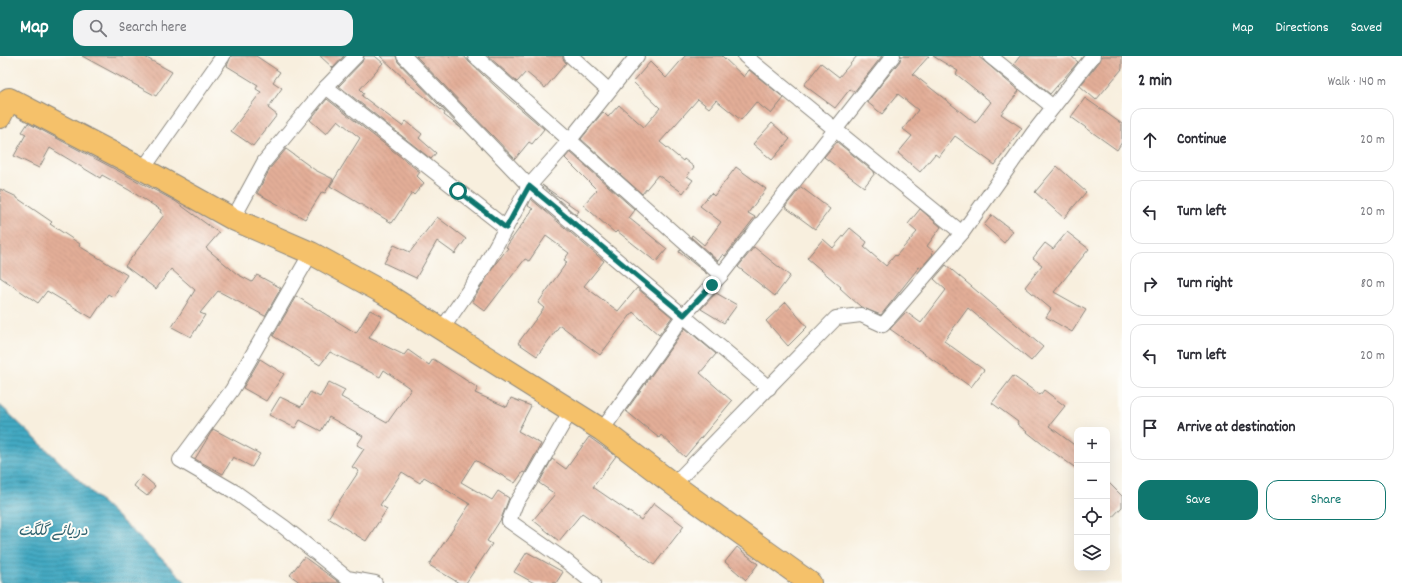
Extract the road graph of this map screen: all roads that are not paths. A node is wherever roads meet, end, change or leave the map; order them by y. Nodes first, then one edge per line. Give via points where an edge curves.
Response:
1 (223, 56) edge
2 (356, 56) edge
3 (404, 56) edge
4 (475, 56) edge
5 (571, 56) edge
6 (637, 56) edge
7 (745, 56) edge
8 (893, 56) edge
9 (990, 56) edge
10 (1093, 56) edge
11 (326, 87) junction
12 (608, 90) junction
13 (1053, 107) junction
14 (0, 117) edge
15 (835, 130) junction
16 (569, 140) junction
17 (143, 169) junction
18 (529, 186) junction
19 (233, 219) junction
20 (506, 228) junction
21 (962, 233) junction
22 (311, 253) junction
23 (721, 275) junction
24 (684, 315) junction
25 (442, 329) junction
26 (769, 388) junction
27 (571, 410) junction
28 (602, 430) junction
29 (674, 484) junction
30 (375, 583) edge
31 (593, 583) edge
32 (810, 583) edge

1 - 17 street
2 - 11 street
3 - 18 street
4 - 16 street
5 - 12 street
6 - 12 street
7 - 15 street
8 - 15 street
9 - 13 street
10 - 13 street
11 - 19 street via 264,162
11 - 20 street
12 - 16 street
13 - 21 street
14 - 17 main road via 9,99
15 - 21 street
15 - 23 street
16 - 18 street
16 - 23 street
17 - 19 main road
18 - 20 street
18 - 24 street
19 - 22 main road
20 - 25 street via 482,271
21 - 26 street via 883,325 860,315 836,318
22 - 25 main road via 384,293
22 - 30 street via 232,390 180,460 235,492 346,578
23 - 24 street
24 - 26 street
24 - 28 street
25 - 27 main road
26 - 29 street
27 - 28 main road
27 - 31 street via 516,503 509,521
28 - 29 main road
29 - 32 main road

